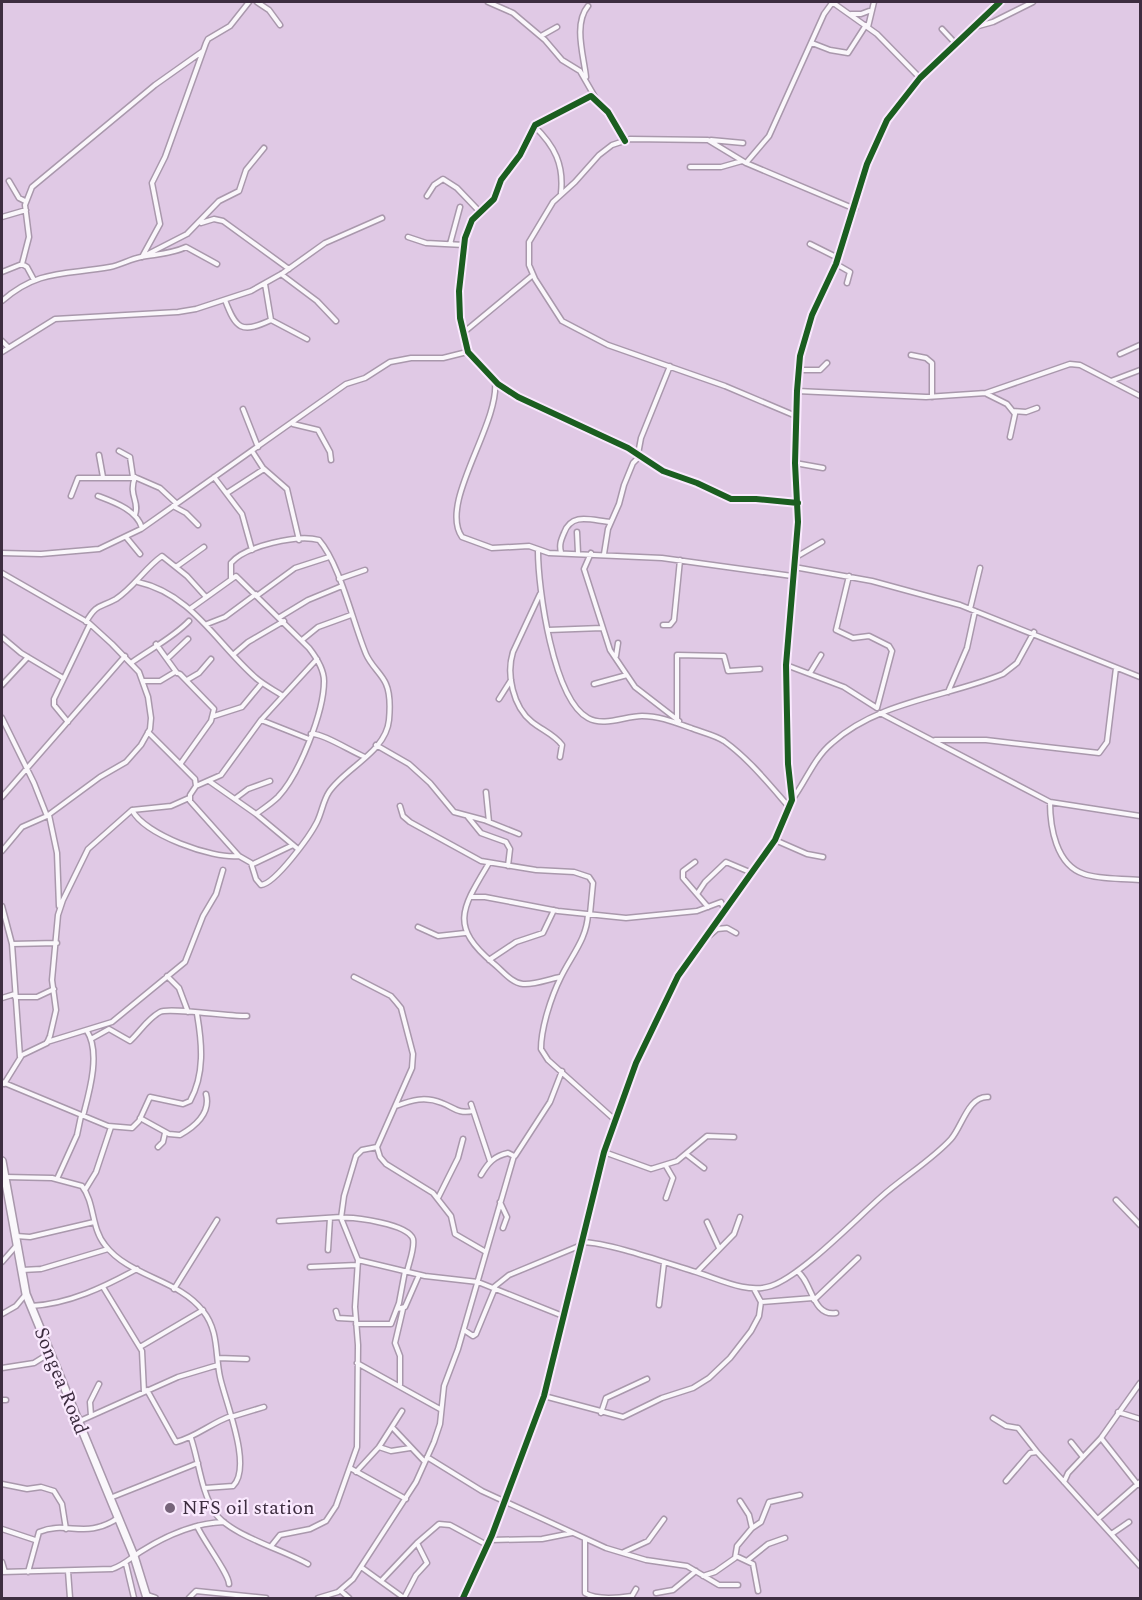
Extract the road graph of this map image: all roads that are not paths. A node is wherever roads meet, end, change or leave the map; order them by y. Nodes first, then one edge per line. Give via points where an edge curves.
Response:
1 (249, 2) edge
2 (257, 2) edge
3 (488, 2) edge
4 (831, 2) edge
5 (874, 2) edge
6 (1000, 2) edge
7 (1033, 2) edge
8 (588, 6) dead end
9 (871, 10) junction
10 (850, 14) junction
11 (280, 25) dead end
12 (867, 26) junction
13 (557, 27) dead end
14 (971, 28) junction
15 (942, 29) dead end
16 (541, 36) junction
17 (812, 43) junction
18 (955, 43) junction
19 (202, 51) junction
20 (586, 78) junction
21 (920, 78) junction
22 (595, 98) junction
23 (534, 126) junction
24 (625, 141) junction
25 (708, 141) junction
26 (743, 143) dead end
27 (264, 148) dead end
28 (744, 162) junction
29 (690, 167) dead end
30 (9, 181) dead end
31 (561, 194) junction
32 (428, 196) dead end
33 (25, 201) junction
34 (460, 207) dead end
35 (855, 209) junction
36 (26, 210) junction
37 (479, 211) junction
38 (2, 218) edge
39 (382, 218) dead end
40 (200, 223) junction
41 (408, 237) dead end
42 (450, 244) junction
43 (810, 244) dead end
44 (464, 245) junction
45 (142, 257) junction
46 (837, 261) junction
47 (22, 264) junction
48 (217, 264) dead end
49 (289, 269) junction
50 (2, 272) edge
51 (281, 274) junction
52 (533, 274) junction
53 (34, 280) junction
54 (265, 284) junction
55 (847, 284) dead end
56 (225, 300) junction
57 (2, 301) edge
58 (271, 320) junction
59 (336, 321) dead end
60 (463, 334) junction
61 (308, 339) dead end
62 (2, 341) edge
63 (1140, 345) edge
64 (8, 347) junction
65 (2, 352) edge
66 (468, 352) junction
67 (1120, 354) dead end
68 (911, 356) dead end
69 (826, 363) dead end
70 (670, 366) junction
71 (799, 370) junction
72 (1140, 370) edge
73 (495, 381) junction
74 (1110, 381) junction
75 (797, 391) junction
76 (986, 393) junction
77 (932, 396) junction
78 (1140, 396) edge
79 (1037, 408) dead end
80 (243, 409) dead end
81 (1013, 411) junction
82 (796, 416) junction
83 (293, 424) junction
84 (1010, 437) dead end
85 (258, 447) junction
86 (119, 451) dead end
87 (252, 452) junction
88 (640, 454) junction
89 (99, 455) dead end
90 (331, 460) dead end
91 (795, 463) junction
92 (823, 468) dead end
93 (264, 469) junction
94 (103, 477) junction
95 (134, 477) junction
96 (214, 477) junction
97 (227, 493) junction
98 (71, 496) dead end
99 (98, 496) dead end
100 (798, 503) junction
101 (174, 504) junction
102 (135, 515) junction
103 (611, 522) junction
104 (198, 525) dead end
105 (142, 528) junction
106 (577, 532) dead end
107 (126, 537) junction
108 (299, 540) junction
109 (822, 542) dead end
110 (204, 547) dead end
111 (252, 550) junction
112 (538, 551) junction
113 (561, 552) junction
114 (2, 553) edge
115 (578, 553) junction
116 (591, 553) junction
117 (140, 554) dead end
118 (604, 555) junction
119 (329, 557) junction
120 (796, 557) junction
121 (680, 560) junction
122 (176, 567) junction
123 (794, 567) junction
124 (980, 568) dead end
125 (365, 570) dead end
126 (2, 573) edge
127 (792, 576) junction
128 (849, 576) junction
129 (231, 578) junction
130 (339, 579) junction
131 (138, 582) junction
132 (342, 586) junction
133 (541, 592) junction
134 (257, 594) junction
135 (206, 597) junction
136 (190, 609) junction
137 (973, 610) junction
138 (352, 615) junction
139 (280, 617) junction
140 (189, 621) dead end
141 (284, 621) junction
142 (88, 623) junction
143 (206, 624) junction
144 (663, 625) dead end
145 (602, 628) junction
146 (548, 630) junction
147 (1034, 632) junction
148 (2, 637) edge
149 (188, 639) dead end
150 (302, 640) junction
151 (618, 643) dead end
152 (156, 644) junction
153 (234, 654) junction
154 (821, 655) dead end
155 (125, 656) junction
156 (28, 657) junction
157 (615, 657) junction
158 (317, 658) junction
159 (167, 659) junction
160 (211, 659) dead end
161 (131, 663) junction
162 (786, 665) junction
163 (1116, 668) junction
164 (760, 669) dead end
165 (178, 673) junction
166 (810, 673) junction
167 (627, 675) junction
168 (1140, 677) edge
169 (63, 678) junction
170 (187, 680) junction
171 (511, 680) junction
172 (143, 681) junction
173 (262, 683) junction
174 (594, 684) dead end
175 (2, 686) edge
176 (948, 692) junction
177 (283, 696) junction
178 (499, 699) dead end
179 (879, 711) junction
180 (213, 716) junction
181 (2, 718) edge
182 (261, 720) junction
183 (677, 720) junction
184 (68, 722) junction
185 (682, 725) junction
186 (148, 732) junction
187 (310, 736) junction
188 (934, 740) junction
189 (376, 745) junction
190 (365, 757) junction
191 (560, 757) dead end
192 (181, 764) junction
193 (27, 768) junction
194 (209, 781) junction
195 (270, 782) dead end
196 (196, 786) junction
197 (486, 792) dead end
198 (2, 797) edge
199 (189, 798) junction
200 (236, 798) junction
201 (792, 800) junction
202 (1050, 802) junction
203 (400, 806) dead end
204 (789, 807) junction
205 (132, 810) junction
206 (256, 814) junction
207 (48, 816) junction
208 (1140, 816) edge
209 (468, 817) junction
210 (489, 822) junction
211 (519, 834) dead end
212 (775, 840) junction
213 (293, 845) junction
214 (298, 849) junction
215 (2, 851) edge
216 (240, 856) junction
217 (823, 857) dead end
218 (695, 862) dead end
219 (251, 863) junction
220 (489, 863) junction
221 (508, 866) junction
222 (223, 870) dead end
223 (752, 873) junction
224 (1140, 880) edge
225 (697, 894) junction
226 (472, 897) junction
227 (2, 906) edge
228 (708, 907) junction
229 (60, 910) junction
230 (554, 910) junction
231 (725, 911) junction
232 (589, 914) junction
233 (418, 927) dead end
234 (465, 933) junction
235 (735, 933) dead end
236 (706, 939) junction
237 (57, 943) junction
238 (12, 944) junction
239 (489, 960) junction
240 (167, 976) junction
241 (354, 977) dead end
242 (561, 977) junction
243 (54, 988) junction
244 (15, 996) junction
245 (2, 998) edge
246 (188, 1012) junction
247 (197, 1014) junction
248 (248, 1016) dead end
249 (87, 1031) junction
250 (91, 1039) junction
251 (47, 1043) junction
252 (20, 1057) junction
253 (562, 1071) junction
254 (3, 1083) edge
255 (206, 1094) dead end
256 (988, 1097) dead end
257 (471, 1104) dead end
258 (396, 1106) junction
259 (473, 1111) junction
260 (82, 1116) junction
261 (140, 1119) junction
262 (615, 1120) junction
263 (111, 1127) junction
264 (165, 1132) junction
265 (734, 1137) dead end
266 (464, 1139) dead end
267 (158, 1147) dead end
268 (377, 1148) junction
269 (603, 1152) junction
270 (686, 1154) junction
271 (514, 1157) junction
272 (2, 1161) edge
273 (490, 1161) junction
274 (666, 1166) junction
275 (704, 1168) dead end
276 (481, 1175) dead end
277 (4, 1177) junction
278 (57, 1179) junction
279 (85, 1190) junction
280 (438, 1198) junction
281 (666, 1198) dead end
282 (1116, 1200) dead end
283 (500, 1202) junction
284 (330, 1217) junction
285 (740, 1217) dead end
286 (341, 1218) junction
287 (217, 1220) dead end
288 (279, 1221) dead end
289 (94, 1222) junction
290 (707, 1222) dead end
291 (1140, 1225) edge
292 (503, 1228) dead end
293 (15, 1236) junction
294 (579, 1244) junction
295 (16, 1246) junction
296 (108, 1249) junction
297 (720, 1249) junction
298 (328, 1250) dead end
299 (486, 1252) junction
300 (858, 1258) dead end
301 (2, 1262) edge
302 (358, 1263) junction
303 (664, 1263) junction
304 (310, 1267) dead end
305 (137, 1269) junction
306 (22, 1270) junction
307 (406, 1271) junction
308 (797, 1271) junction
309 (698, 1272) junction
310 (420, 1275) junction
311 (478, 1282) junction
312 (103, 1287) junction
313 (494, 1288) junction
314 (753, 1288) junction
315 (174, 1289) junction
316 (26, 1294) junction
317 (813, 1299) junction
318 (761, 1302) junction
319 (659, 1305) dead end
320 (31, 1306) junction
321 (403, 1309) junction
322 (203, 1310) junction
323 (397, 1310) junction
324 (336, 1311) dead end
325 (836, 1313) dead end
326 (2, 1314) edge
327 (563, 1316) junction
328 (356, 1321) junction
329 (464, 1329) junction
330 (140, 1347) junction
331 (50, 1352) junction
332 (218, 1358) junction
333 (247, 1359) dead end
334 (357, 1363) junction
335 (218, 1365) junction
336 (2, 1368) edge
337 (647, 1379) dead end
338 (1140, 1383) edge
339 (99, 1384) dead end
340 (400, 1386) junction
341 (146, 1391) junction
342 (544, 1396) junction
343 (264, 1407) dead end
344 (440, 1408) junction
345 (402, 1411) dead end
346 (1118, 1412) junction
347 (601, 1413) junction
348 (74, 1416) junction
349 (92, 1416) junction
350 (231, 1416) junction
351 (993, 1418) dead end
352 (1140, 1419) edge
353 (392, 1427) junction
354 (191, 1438) junction
355 (1101, 1438) junction
356 (1071, 1442) dead end
357 (379, 1447) junction
358 (410, 1448) junction
359 (1037, 1452) junction
360 (1083, 1457) junction
361 (425, 1459) junction
362 (198, 1463) junction
363 (350, 1468) junction
364 (356, 1472) junction
365 (1006, 1481) dead end
366 (1064, 1482) junction
367 (1139, 1483) edge
368 (2, 1484) edge
369 (205, 1488) junction
370 (800, 1495) dead end
371 (110, 1498) junction
372 (406, 1498) junction
373 (504, 1501) junction
374 (740, 1501) dead end
375 (118, 1518) junction
376 (1099, 1518) junction
377 (664, 1519) dead end
378 (224, 1522) junction
379 (1129, 1522) dead end
380 (197, 1526) junction
381 (752, 1528) junction
382 (2, 1529) edge
383 (66, 1529) junction
384 (573, 1533) junction
385 (1113, 1533) junction
386 (785, 1538) dead end
387 (585, 1539) junction
388 (35, 1540) junction
389 (489, 1542) junction
390 (417, 1543) junction
391 (272, 1545) junction
392 (623, 1552) junction
393 (134, 1556) junction
394 (736, 1557) junction
395 (748, 1560) junction
396 (2, 1562) edge
397 (126, 1564) junction
398 (308, 1564) dead end
399 (1140, 1566) edge
400 (361, 1567) junction
401 (68, 1571) junction
402 (696, 1571) junction
403 (3, 1572) edge
404 (28, 1572) junction
405 (702, 1576) junction
406 (382, 1580) junction
407 (229, 1584) dead end
408 (738, 1585) dead end
409 (636, 1589) dead end
410 (340, 1591) junction
411 (758, 1591) dead end
412 (656, 1593) dead end
413 (146, 1597) edge
414 (404, 1598) edge
415 (70, 1599) edge
416 (134, 1599) edge
417 (155, 1599) edge
418 (189, 1599) edge
419 (266, 1599) edge
420 (318, 1599) edge
421 (336, 1599) edge
422 (349, 1599) edge
423 (463, 1599) edge

1 - 19 street via 230,27 208,39
2 - 11 street
3 - 16 street via 506,8
4 - 10 street
4 - 17 street
5 - 9 street
6 - 14 street
7 - 14 street
8 - 20 street via 582,21
9 - 10 street via 861,15
9 - 12 street
10 - 12 street
12 - 17 street via 848,53
12 - 21 street
13 - 16 street
14 - 18 street
15 - 18 street
16 - 20 street
17 - 28 street via 769,136
18 - 21 street
19 - 33 street via 32,187
19 - 45 street via 152,183 160,224
20 - 22 street
21 - 35 street via 882,129 867,164
22 - 23 street via 582,99
22 - 24 street
23 - 31 street via 559,159
23 - 37 street via 494,199
24 - 25 street
24 - 31 street via 605,149
25 - 26 street
25 - 28 street
27 - 40 street via 246,170 239,191 219,201
28 - 29 street
28 - 35 street
30 - 33 street
31 - 52 street via 544,213 529,242
32 - 37 street via 443,179
33 - 36 street
34 - 42 street
35 - 46 street
36 - 38 street
36 - 47 street via 29,237
37 - 44 street
39 - 49 street via 325,243
40 - 45 street
40 - 49 street via 223,221
41 - 42 street
42 - 44 street
43 - 46 street
44 - 60 street via 459,291
45 - 48 street via 186,247
45 - 53 street
46 - 55 street via 850,272
46 - 71 street via 812,315
47 - 50 street
47 - 53 street
49 - 51 street
51 - 54 street
51 - 59 street via 317,300
52 - 60 street
52 - 70 street via 562,321 608,345
53 - 57 street
54 - 56 street
54 - 58 street
56 - 58 street via 239,327 251,328
56 - 64 street via 178,312 55,320
58 - 61 street
60 - 66 street
62 - 64 street
63 - 67 street
64 - 65 street
66 - 73 street
66 - 83 street via 383,365 323,399
68 - 77 street via 932,363
69 - 71 street via 820,370
70 - 82 street
70 - 88 street via 641,438
71 - 75 street
72 - 74 street
73 - 88 street via 518,398
73 - 112 street via 495,406 458,502 459,532 466,539 492,548 529,546
74 - 76 street via 1070,364
74 - 78 street
75 - 77 street
75 - 82 street
76 - 77 street
76 - 81 street
79 - 81 street
80 - 85 street
81 - 84 street via 1016,418
82 - 91 street
83 - 85 street
83 - 90 street via 318,430
85 - 87 street
86 - 95 street via 130,457
87 - 93 street
87 - 96 street
88 - 100 street via 663,471 731,500 756,498
88 - 103 street via 631,467
89 - 94 street
91 - 92 street
91 - 100 street
93 - 97 street
93 - 108 street via 287,489
94 - 95 street
94 - 98 street via 78,478
95 - 101 street via 160,488
95 - 102 street via 131,491 137,507
96 - 97 street
96 - 101 street
97 - 111 street via 242,514
99 - 102 street
100 - 120 street
101 - 104 street
101 - 105 street
102 - 105 street
103 - 113 street via 569,522 560,544
103 - 118 street
105 - 107 street
106 - 115 street
107 - 114 street via 99,549
107 - 117 street
108 - 111 street
108 - 119 street via 319,540
109 - 120 street
110 - 122 street
111 - 129 street via 231,563
112 - 113 street
112 - 133 street
113 - 115 street
115 - 116 street
116 - 118 street
116 - 145 street via 584,569
118 - 121 street
119 - 130 street
119 - 134 street via 295,568
120 - 123 street
121 - 127 street
121 - 144 street via 674,620
122 - 131 street via 162,556
122 - 135 street
123 - 127 street
123 - 128 street
124 - 137 street
125 - 130 street
126 - 142 street
127 - 162 street
128 - 137 street
128 - 179 street via 836,630 853,638 868,636 892,651
129 - 134 street via 241,579
129 - 135 street
130 - 132 street
131 - 136 street via 163,591
131 - 142 street via 115,600 101,604
132 - 138 street
132 - 139 street
133 - 146 street
133 - 171 street via 513,652
134 - 139 street
134 - 143 street via 225,618
135 - 136 street
136 - 143 street
137 - 147 street
137 - 176 street via 965,655
138 - 150 street via 318,627
138 - 189 street via 372,666 387,684 389,724
139 - 141 street
140 - 152 street
141 - 150 street
141 - 153 street
142 - 155 street
142 - 169 street
143 - 153 street
145 - 146 street
145 - 157 street
146 - 185 street via 564,686 585,716 598,722 646,716
147 - 163 street
147 - 176 street via 1013,668
148 - 156 street
149 - 159 street
150 - 158 street
151 - 157 street
152 - 159 street
152 - 161 street
153 - 173 street
154 - 166 street
155 - 161 street
155 - 184 street
156 - 169 street
156 - 175 street
157 - 167 street
158 - 177 street
158 - 187 street via 324,682
159 - 165 street
160 - 170 street
161 - 172 street
162 - 166 street
162 - 201 street
163 - 168 street
163 - 188 street via 1107,742 1100,753 986,740
164 - 183 street via 728,671 724,656 677,655
165 - 170 street
165 - 172 street via 152,683
166 - 179 street via 844,687
167 - 174 street
167 - 183 street via 635,687
169 - 184 street via 54,705
170 - 180 street via 214,709
171 - 178 street
171 - 191 street via 524,714 562,745
172 - 186 street via 150,708
173 - 177 street
173 - 180 street via 242,707
176 - 179 street
177 - 182 street
179 - 188 street
179 - 201 street via 831,743
180 - 192 street
181 - 193 street
182 - 187 street
182 - 194 street via 231,765 221,776
183 - 185 street
184 - 193 street
185 - 204 street via 724,741
186 - 192 street
186 - 207 street via 126,762
187 - 190 street via 319,734
187 - 206 street via 279,796
188 - 202 street
189 - 190 street
189 - 209 street via 409,764 454,812
190 - 214 street via 334,785 317,822
192 - 196 street via 195,779
193 - 198 street
193 - 207 street
194 - 196 street
194 - 200 street
195 - 200 street via 248,789
196 - 199 street
197 - 210 street
199 - 205 street via 171,806
199 - 216 street
200 - 206 street
201 - 204 street
202 - 208 street
202 - 224 street via 1052,832 1068,862 1084,874
203 - 220 street via 403,816 417,827
204 - 212 street
205 - 216 street via 145,825 185,846 212,855
205 - 229 street via 88,849
206 - 213 street
207 - 215 street via 22,827
207 - 229 street via 57,853
209 - 210 street
209 - 221 street via 481,833 506,842 510,849
210 - 211 street
212 - 217 street
212 - 223 street
213 - 214 street
213 - 219 street
214 - 219 street via 265,885 258,884
216 - 219 street
218 - 225 street via 682,873
220 - 221 street
220 - 226 street
221 - 232 street via 589,877 593,884
222 - 240 street via 186,961
223 - 225 street via 726,862
223 - 231 street
225 - 228 street
226 - 230 street
226 - 234 street via 464,915
227 - 238 street
228 - 231 street via 721,902
228 - 232 street via 637,918
229 - 237 street
230 - 232 street
230 - 239 street via 543,933 516,942
231 - 236 street
232 - 242 street via 583,938
233 - 234 street via 438,936
234 - 239 street
235 - 236 street via 717,928
236 - 262 street via 661,1005
237 - 238 street
237 - 243 street
238 - 244 street
239 - 242 street via 524,984
240 - 246 street via 179,988
240 - 249 street via 119,1017
241 - 258 street via 391,996 401,1008 414,1062
242 - 253 street via 541,1043 543,1055
243 - 244 street via 37,996
243 - 251 street via 56,1010
244 - 245 street
244 - 252 street
246 - 247 street
246 - 250 street via 160,1011 130,1041 109,1029
247 - 248 street
247 - 261 street via 199,1086 186,1104 150,1097
249 - 250 street
249 - 251 street
250 - 260 street via 94,1070
251 - 252 street
252 - 254 street
253 - 262 street
253 - 271 street via 550,1102
254 - 260 street
255 - 264 street via 205,1115 180,1135
256 - 308 street via 974,1103 945,1146
257 - 259 street
258 - 259 street via 424,1099 442,1103 456,1112
258 - 268 street
259 - 273 street
260 - 263 street
260 - 278 street
261 - 263 street via 132,1128
261 - 264 street
262 - 269 street
263 - 279 street via 96,1172
264 - 267 street
265 - 270 street via 707,1136
266 - 280 street
268 - 280 street via 386,1164
268 - 286 street via 362,1149 356,1156
269 - 274 street via 644,1168
269 - 294 street
270 - 274 street
270 - 275 street
271 - 273 street via 508,1153
271 - 283 street
272 - 277 highway, Songea Road
273 - 276 street
274 - 281 street via 673,1178
277 - 278 street
277 - 293 highway, Songea Road
278 - 279 street via 78,1184
279 - 289 street
280 - 299 street via 451,1216 455,1234
282 - 291 street
283 - 292 street via 507,1216
283 - 299 street
284 - 286 street
284 - 288 street
284 - 298 street
285 - 297 street via 737,1231
286 - 302 street
286 - 307 street via 390,1224 411,1234 413,1245
287 - 315 street
289 - 293 street via 30,1237
289 - 296 street
290 - 297 street
293 - 295 highway, Songea Road
294 - 303 street via 601,1244
294 - 313 street via 549,1261 510,1275
294 - 327 street
295 - 301 street
295 - 306 highway, Songea Road
296 - 305 street
296 - 306 street via 41,1269
297 - 309 street
299 - 311 street
300 - 317 street
302 - 304 street
302 - 307 street
302 - 328 street
303 - 309 street
303 - 319 street
305 - 312 street
305 - 315 street
306 - 316 highway, Songea Road
307 - 310 street
307 - 323 street
308 - 314 street via 770,1286
308 - 317 street via 806,1280
309 - 314 street
310 - 311 street
310 - 321 street
311 - 313 street
311 - 329 street
312 - 320 street via 51,1305
312 - 330 street
313 - 327 street
313 - 329 street via 476,1334
314 - 318 street
315 - 322 street
316 - 320 highway, Songea Road
316 - 326 street
317 - 318 street
317 - 325 street via 827,1312
318 - 347 street via 759,1316 747,1338 699,1386 629,1415
320 - 331 highway, Songea Road
321 - 323 street
321 - 340 street via 395,1343 400,1356
322 - 330 street
322 - 332 street via 212,1325
323 - 328 street via 388,1325
324 - 328 street via 338,1318
327 - 342 street
328 - 334 street
329 - 344 street
330 - 341 street
331 - 336 street via 34,1363
331 - 348 highway, Songea Road
332 - 333 street
332 - 335 street
334 - 340 street
334 - 363 street via 358,1435
335 - 341 street
335 - 350 street
337 - 347 street via 606,1398
338 - 346 street
339 - 349 street via 90,1402
340 - 344 street
341 - 349 street
341 - 354 street via 175,1442
342 - 347 street
342 - 373 street
343 - 350 street
344 - 361 street via 440,1424
345 - 353 street
346 - 352 street
346 - 355 street
348 - 349 street via 82,1420
348 - 371 highway, Songea Road
350 - 354 street
350 - 369 street via 239,1452 239,1477 233,1486
351 - 359 street via 1018,1428
353 - 357 street
353 - 358 street
354 - 362 street
355 - 360 street
355 - 367 street
356 - 360 street
357 - 358 street via 391,1451
357 - 364 street
358 - 361 street
359 - 365 street via 1030,1453
359 - 366 street
360 - 366 street
361 - 372 street
361 - 373 street
362 - 369 street
362 - 371 street
363 - 364 street
363 - 391 street via 326,1521 280,1535
364 - 372 street
366 - 376 street
367 - 376 street
368 - 383 street via 54,1491 62,1504
369 - 378 street via 213,1509
370 - 381 street via 769,1502 761,1522
371 - 375 highway, Songea Road
372 - 400 street
373 - 384 street
373 - 389 street
374 - 381 street
375 - 383 street via 93,1530
375 - 393 highway, Songea Road
376 - 385 street
377 - 392 street via 648,1541
378 - 380 street
378 - 391 street
379 - 385 street
380 - 393 street via 161,1539
380 - 407 street via 228,1575
381 - 394 street via 737,1546
382 - 388 street
383 - 388 street via 47,1528
384 - 387 street
384 - 389 street
385 - 399 street
386 - 395 street via 768,1544
387 - 392 street
387 - 409 street via 586,1594 620,1598 632,1596
388 - 404 street
389 - 390 street via 445,1523
389 - 423 street
390 - 406 street
390 - 414 street via 427,1563
391 - 398 street
392 - 402 street
393 - 397 street
393 - 413 highway, Songea Road
394 - 395 street
394 - 405 street
395 - 411 street via 755,1570
396 - 403 street
397 - 401 street via 112,1569
397 - 416 street
400 - 406 street
400 - 410 street
401 - 404 street
401 - 415 street
402 - 405 street
402 - 412 street via 673,1590
403 - 404 street
405 - 408 street via 719,1586
406 - 414 street
410 - 420 street
410 - 421 street
410 - 422 street
413 - 417 street
418 - 419 street via 196,1591

